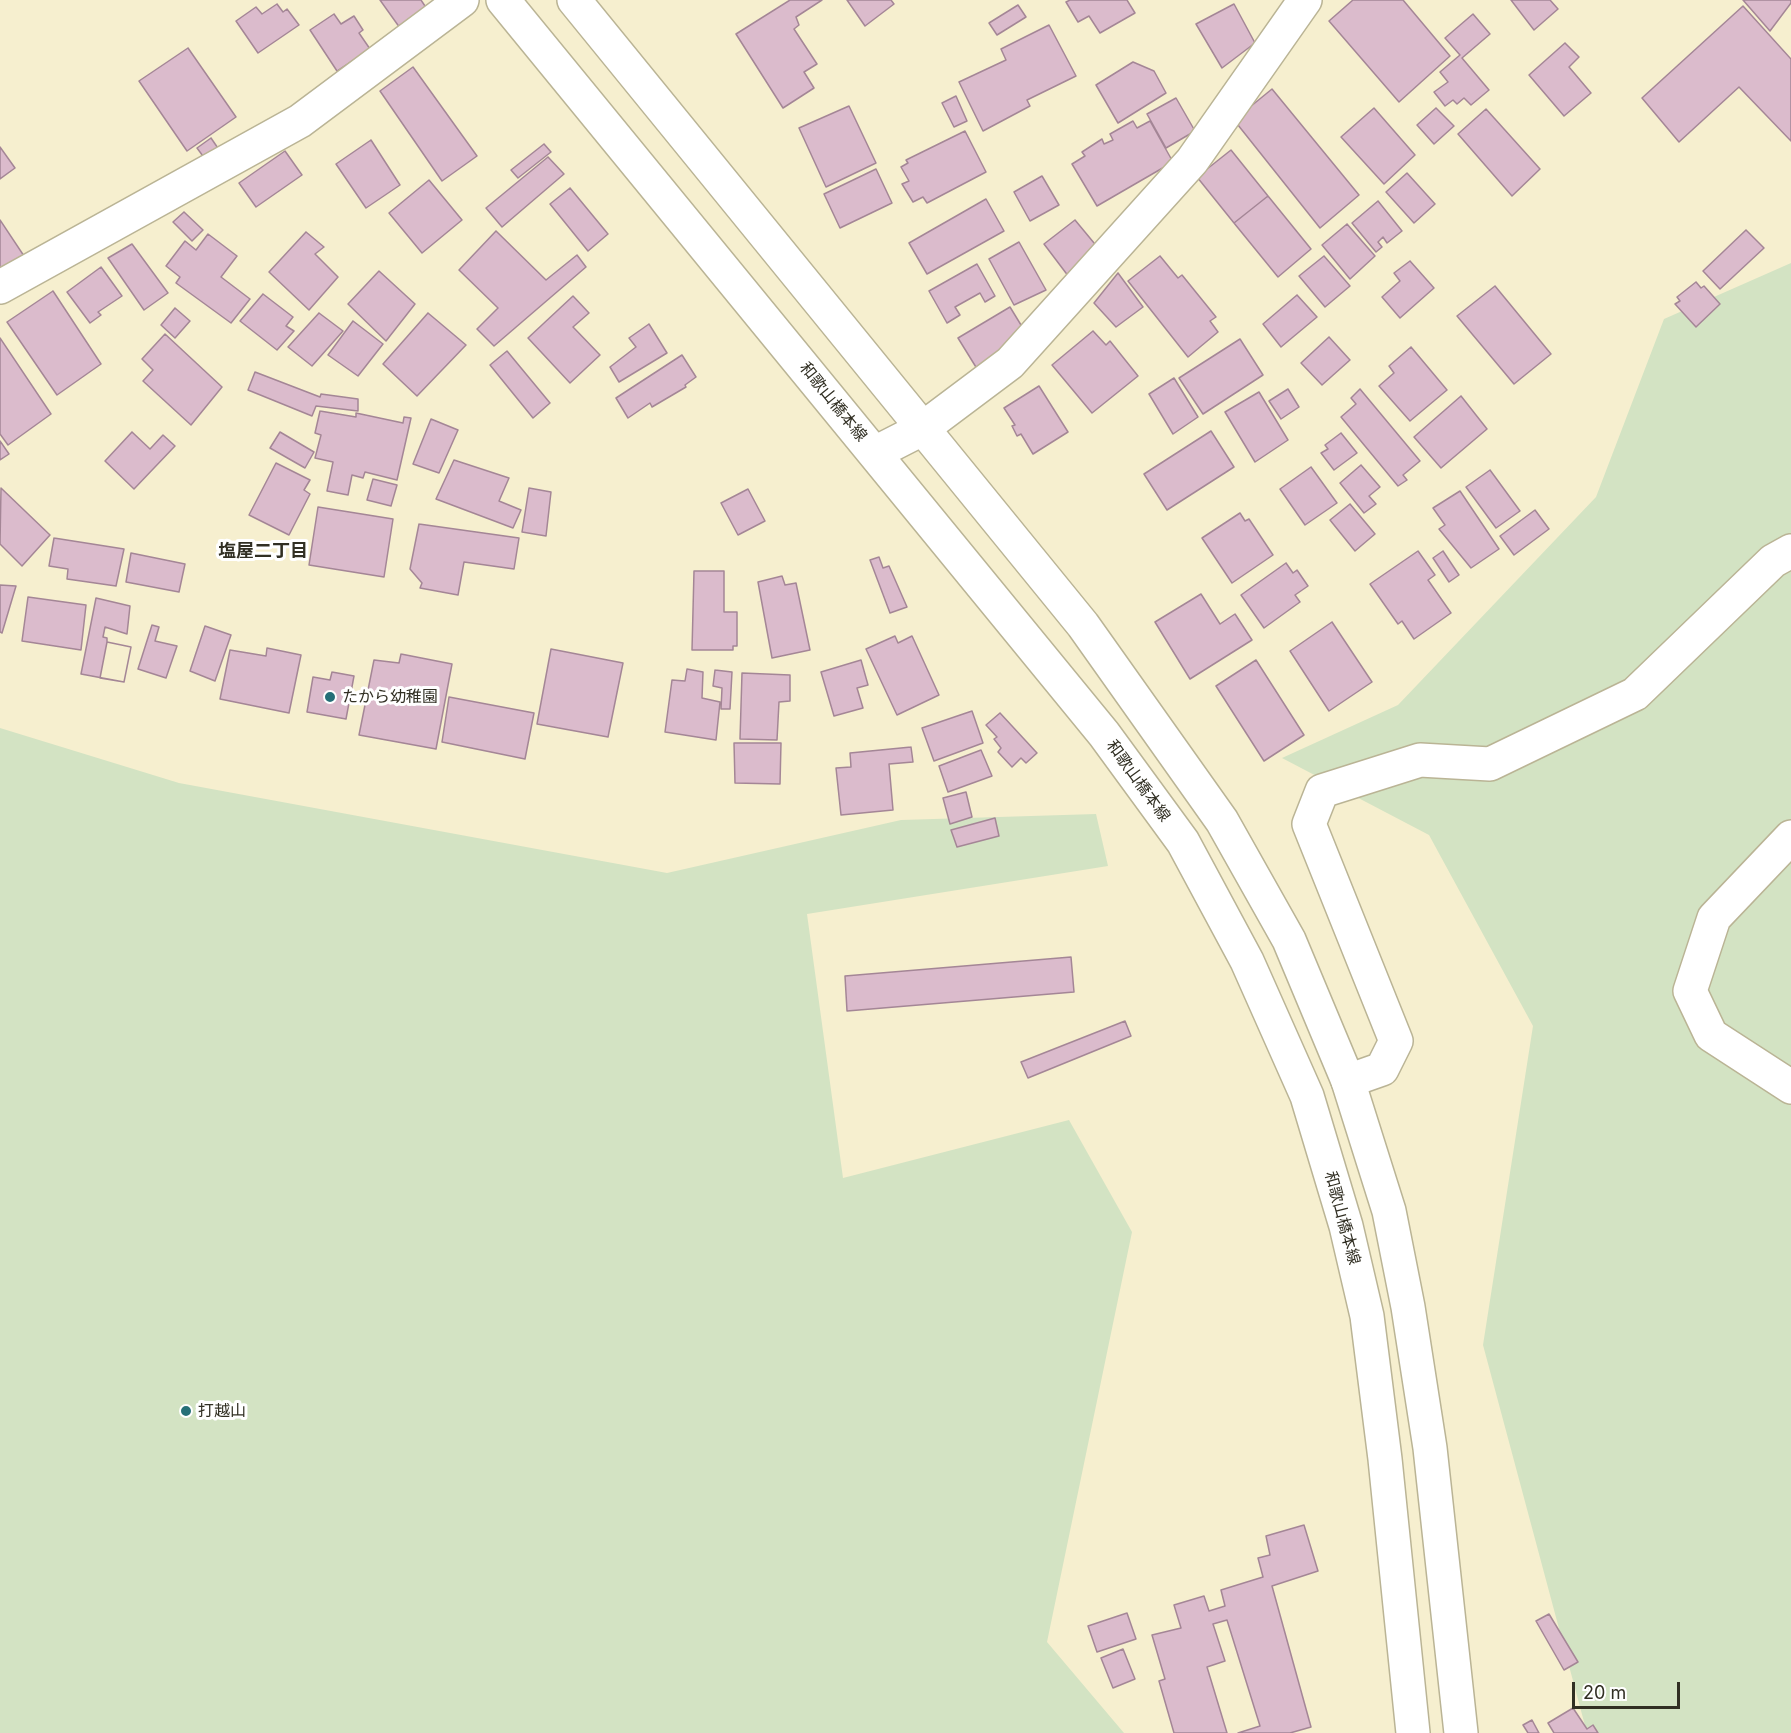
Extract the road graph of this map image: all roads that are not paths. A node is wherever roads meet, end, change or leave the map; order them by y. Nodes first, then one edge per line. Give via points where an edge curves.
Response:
1 (462, 0) edge
2 (503, 0) edge
3 (573, 0) edge
4 (1305, 0) edge
5 (0, 287) edge
6 (922, 429) junction
7 (875, 453) junction
8 (1791, 551) edge
9 (1791, 837) edge
10 (1348, 1081) junction
11 (1791, 1087) edge
12 (1413, 1733) edge
13 (1461, 1733) edge

1 - 5 main road via 300,121
2 - 7 main road, 和歌山橋本線
3 - 6 main road
4 - 6 main road via 1184,170 1010,363
6 - 7 main road
6 - 10 main road via 1083,625 1222,822 1289,940
7 - 12 main road, 和歌山橋本線 via 1104,734 1183,843 1247,961 1307,1096 1346,1226 1366,1316
8 - 10 main road via 1773,561 1635,694 1490,764 1420,760 1322,791 1309,824 1396,1041 1382,1069
9 - 11 main road via 1714,918 1690,991 1712,1035
10 - 13 main road via 1389,1211 1408,1307 1430,1448

